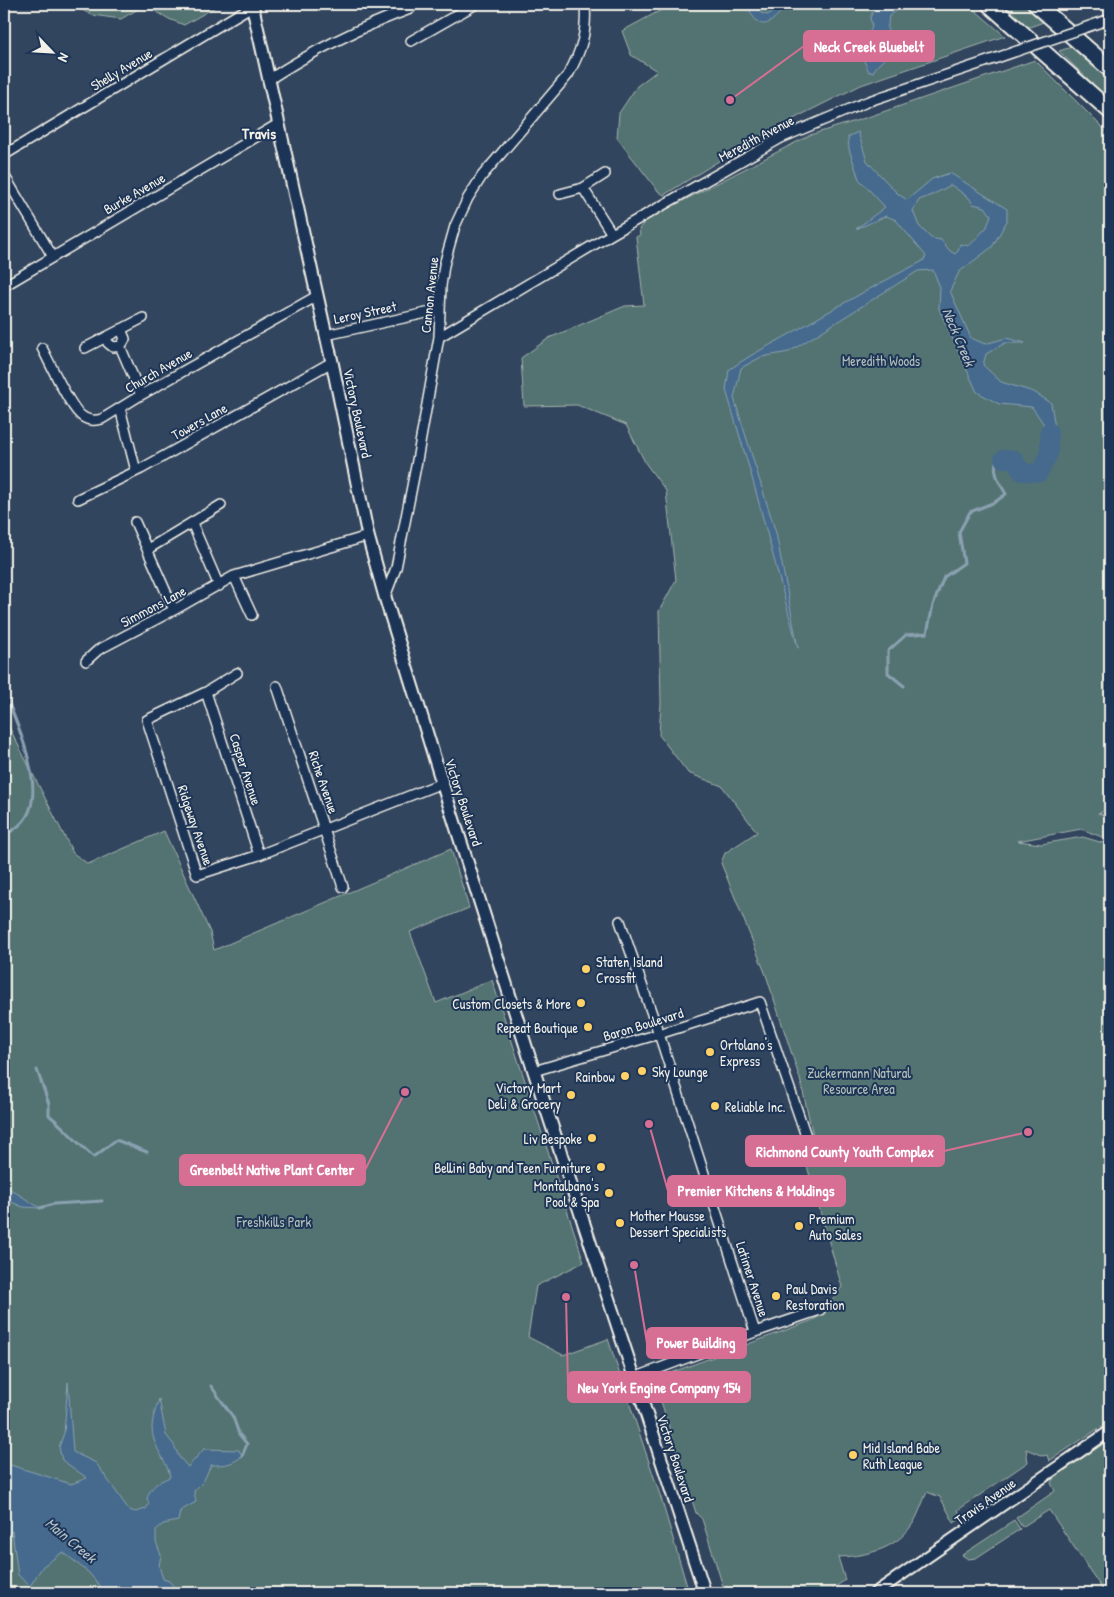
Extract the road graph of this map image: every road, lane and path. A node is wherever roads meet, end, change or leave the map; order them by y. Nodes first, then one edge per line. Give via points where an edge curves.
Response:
1 (476, 4) edge
2 (585, 4) edge
3 (989, 4) edge
4 (1036, 4) edge
5 (252, 5) edge
6 (410, 9) dead end
7 (1110, 18) edge
8 (410, 40) dead end
9 (1110, 68) edge
10 (268, 80) junction
11 (1110, 112) edge
12 (278, 124) junction
13 (4, 155) edge
14 (4, 174) edge
15 (605, 174) dead end
16 (583, 188) junction
17 (560, 194) dead end
18 (612, 234) junction
19 (53, 257) junction
20 (4, 286) edge
21 (317, 296) junction
22 (440, 310) junction
23 (143, 318) dead end
24 (121, 329) junction
25 (326, 335) junction
26 (106, 337) junction
27 (439, 337) junction
28 (120, 346) junction
29 (42, 348) dead end
30 (85, 348) dead end
31 (332, 362) junction
32 (141, 395) junction
33 (120, 408) junction
34 (136, 471) junction
35 (78, 498) dead end
36 (221, 505) dead end
37 (135, 522) dead end
38 (192, 523) junction
39 (368, 536) junction
40 (148, 549) junction
41 (234, 576) junction
42 (219, 586) junction
43 (385, 597) junction
44 (174, 610) junction
45 (252, 614) dead end
46 (86, 662) dead end
47 (237, 673) dead end
48 (277, 686) dead end
49 (206, 692) junction
50 (442, 783) junction
51 (325, 829) junction
52 (259, 855) junction
53 (343, 887) dead end
54 (620, 921) dead end
55 (659, 1034) junction
56 (534, 1071) junction
57 (806, 1136) dead end
58 (820, 1310) dead end
59 (755, 1332) junction
60 (634, 1378) junction
61 (1110, 1431) edge
62 (705, 1593) edge
63 (874, 1593) edge

1 - 8 street
2 - 22 street, Cannon Avenue via 585,34 568,75 482,176 455,226 444,265
3 - 11 highway
4 - 9 highway
5 - 10 main road, Victory Boulevard
5 - 13 street, Shelly Avenue
6 - 10 street via 350,33
7 - 18 street, Meredith Avenue, bridge via 869,102 780,138
10 - 12 main road, Victory Boulevard
12 - 19 street, Burke Avenue
12 - 21 main road, Victory Boulevard
14 - 19 street
15 - 16 street
16 - 17 street
16 - 18 street
18 - 27 street, Meredith Avenue
19 - 20 street, Burke Avenue
21 - 25 main road, Victory Boulevard
21 - 32 street, Church Avenue
22 - 25 street, Leroy Street
22 - 27 street, Cannon Avenue
23 - 24 street
24 - 26 street
24 - 28 street via 125,339
25 - 31 main road, Victory Boulevard
26 - 28 street via 110,345
26 - 30 street
27 - 43 street, Cannon Avenue via 396,568
28 - 32 street
29 - 33 street, Church Avenue via 82,417 102,419
31 - 34 street, Towers Lane
31 - 39 main road, Victory Boulevard
32 - 33 street, Church Avenue
33 - 34 street
34 - 35 street, Towers Lane
36 - 38 street
37 - 40 street
38 - 40 street
38 - 42 street
39 - 41 street, Simmons Lane
39 - 43 main road, Victory Boulevard
40 - 44 street
41 - 42 street, Simmons Lane
41 - 45 street
42 - 44 street, Simmons Lane
43 - 50 main road, Victory Boulevard
44 - 46 street, Simmons Lane via 98,650
47 - 49 street, Ridgeway Avenue
48 - 51 street, Riche Avenue
49 - 52 street, Casper Avenue
49 - 52 street, Ridgeway Avenue via 147,720 153,740 197,875
50 - 51 street, Ridgeway Avenue
50 - 56 main road, Victory Boulevard
51 - 52 street, Ridgeway Avenue
51 - 53 street, Riche Avenue
54 - 55 street, Latimer Avenue
55 - 56 street, Baron Boulevard
55 - 57 street, Baron Boulevard via 760,1002
55 - 59 street, Latimer Avenue
56 - 60 main road, Victory Boulevard
58 - 59 street
59 - 60 street
60 - 62 main road, Victory Boulevard
61 - 63 street, Travis Avenue

